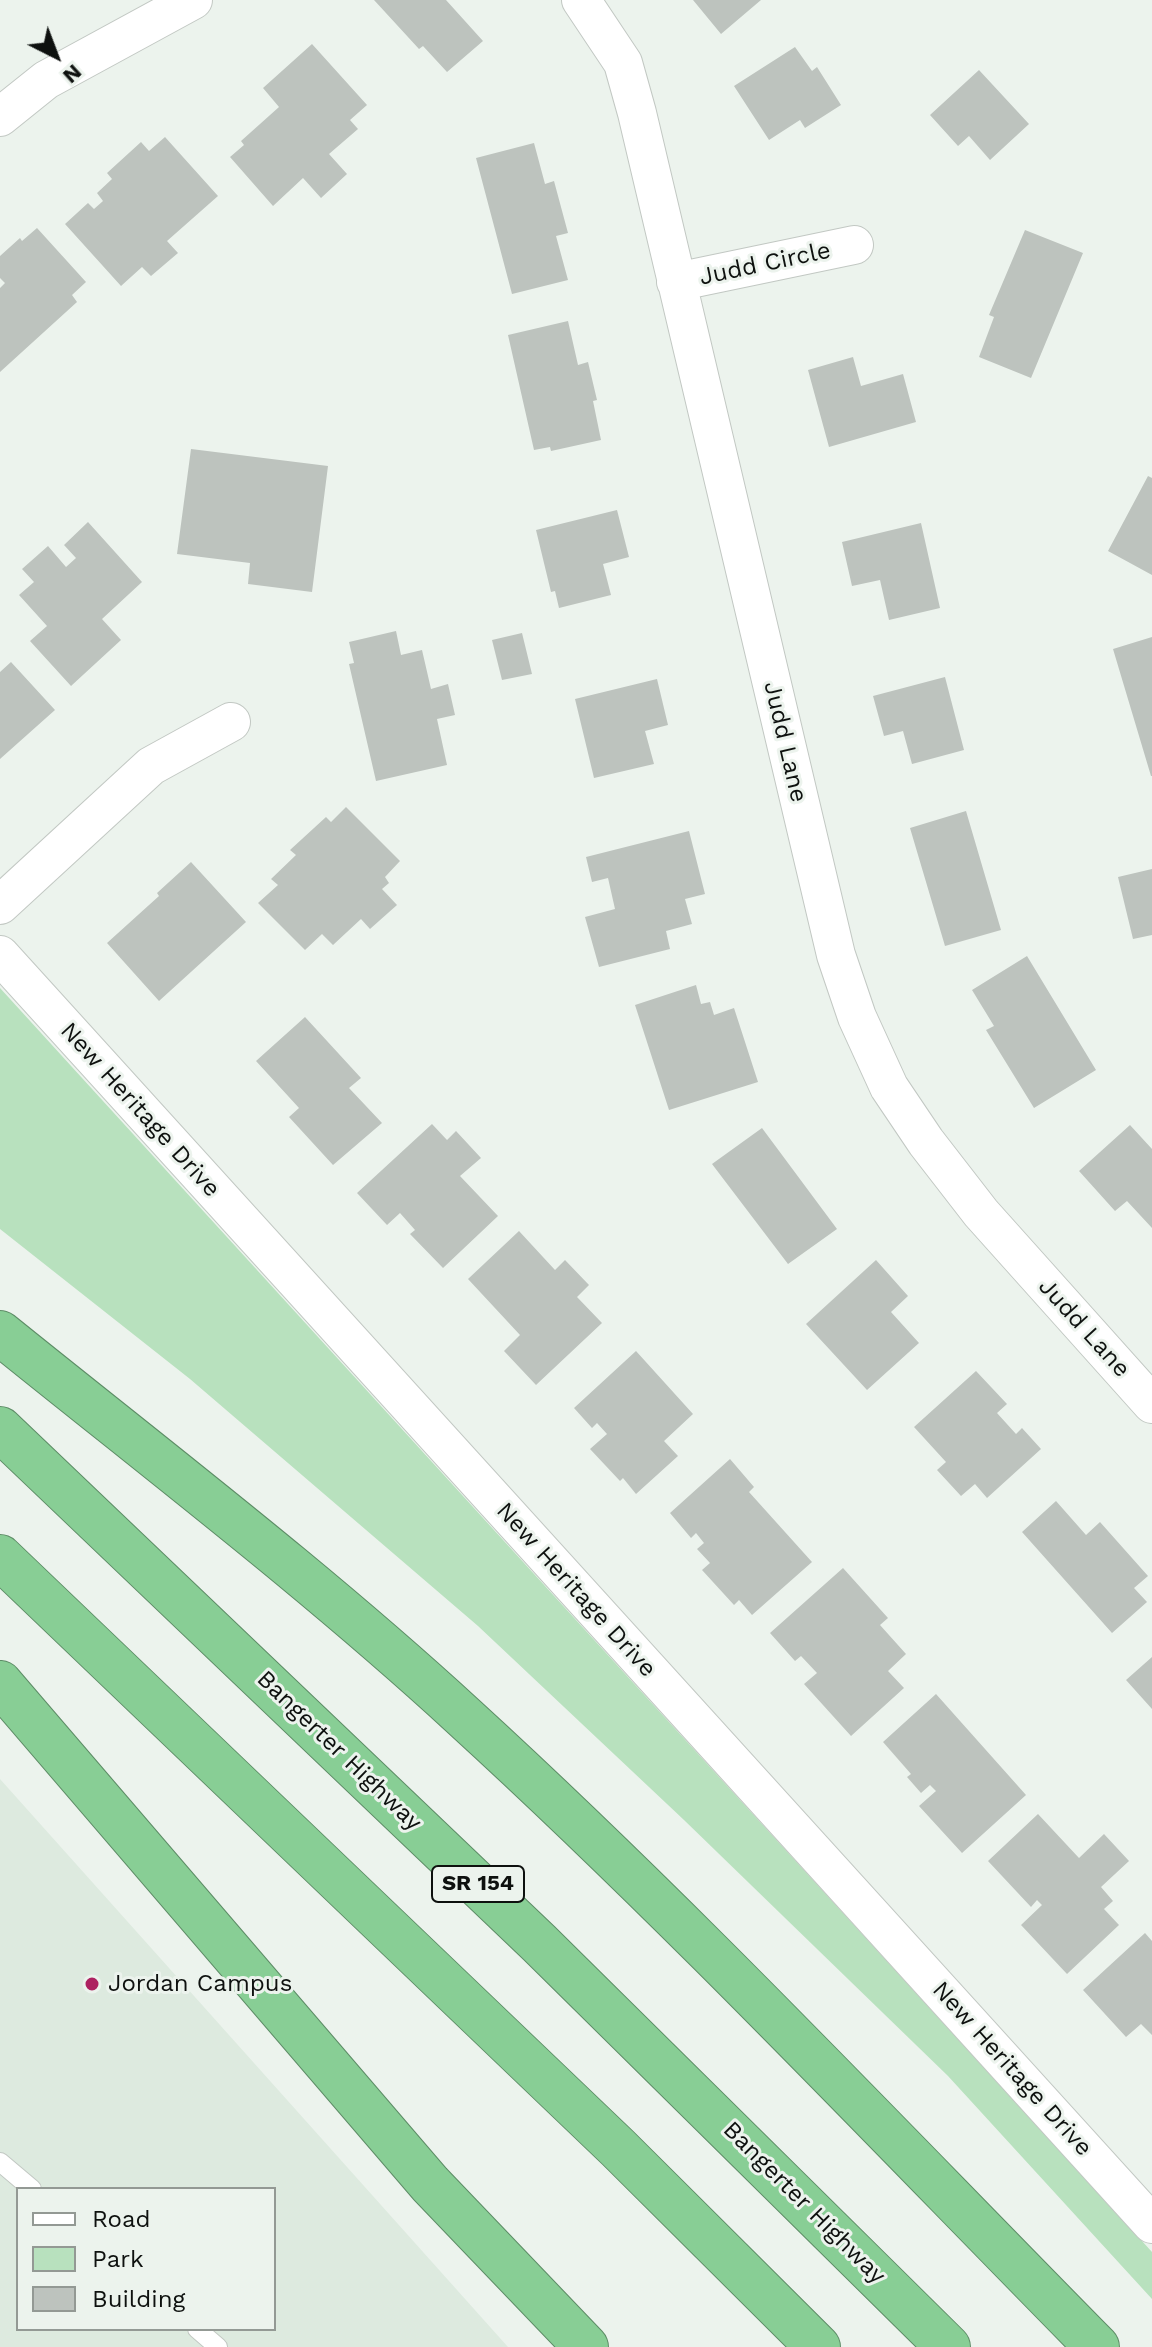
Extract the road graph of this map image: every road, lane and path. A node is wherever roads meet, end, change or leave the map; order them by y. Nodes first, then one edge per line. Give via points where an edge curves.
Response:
1 (193, 0) edge
2 (581, 0) edge
3 (0, 117) edge
4 (854, 245) dead end
5 (676, 282) junction
6 (231, 722) dead end
7 (0, 905) edge
8 (0, 955) edge
9 (0, 1333) edge
10 (1145, 1382) edge
11 (0, 1429) edge
12 (0, 1557) edge
13 (0, 1683) edge
14 (0, 2162) edge
15 (30, 2187) edge
16 (1152, 2224) edge
17 (199, 2331) edge
18 (218, 2347) edge
19 (586, 2347) edge
20 (818, 2347) edge
21 (948, 2347) edge
22 (1097, 2347) edge

1 - 3 street via 46,80
2 - 5 street, Judd Lane via 623,63
4 - 5 street, Judd Circle
5 - 10 street, Judd Lane via 836,955 857,1017 889,1087 981,1213
6 - 7 street via 151,766
8 - 16 street, New Heritage Drive
9 - 22 highway via 235,1520 462,1715 600,1843
11 - 21 highway, Bangerter Highway / SR 154 via 539,1943
12 - 20 highway
13 - 19 highway via 430,2184
14 - 15 lane
17 - 18 lane

